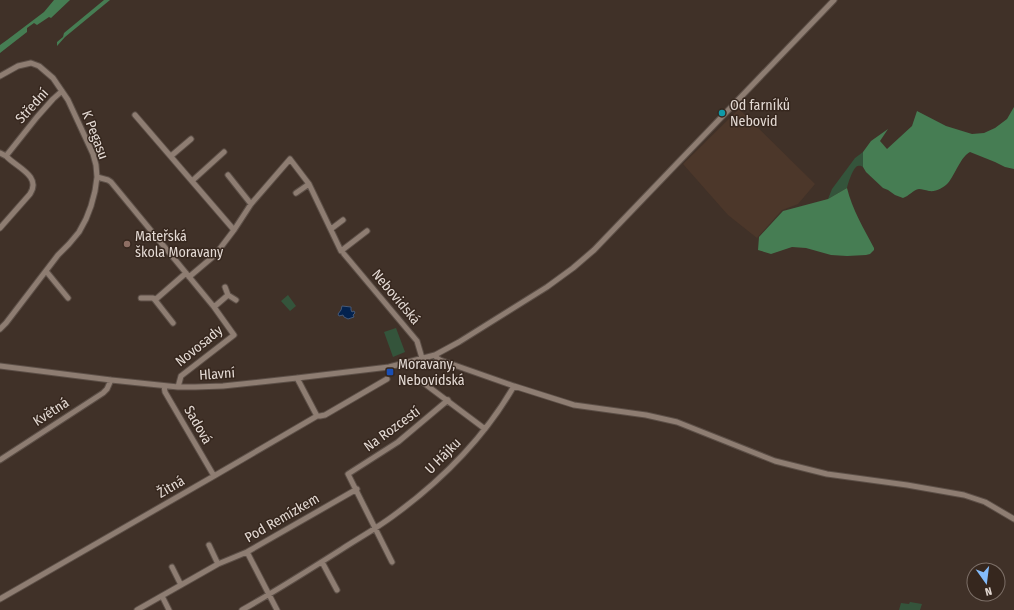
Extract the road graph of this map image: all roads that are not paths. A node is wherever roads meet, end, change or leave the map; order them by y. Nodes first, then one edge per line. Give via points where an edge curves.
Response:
1 (834, 0) edge
2 (0, 76) edge
3 (62, 91) junction
4 (135, 115) dead end
5 (191, 139) dead end
6 (224, 152) dead end
7 (0, 154) edge
8 (6, 156) junction
9 (171, 156) junction
10 (228, 175) dead end
11 (96, 177) junction
12 (192, 181) junction
13 (309, 184) junction
14 (296, 192) dead end
15 (251, 204) junction
16 (343, 220) dead end
17 (0, 228) edge
18 (331, 229) junction
19 (234, 230) junction
20 (367, 231) dead end
21 (344, 254) dead end
22 (46, 271) junction
23 (188, 275) junction
24 (225, 287) dead end
25 (228, 295) junction
26 (68, 298) dead end
27 (141, 298) dead end
28 (155, 300) junction
29 (236, 300) dead end
30 (214, 307) junction
31 (173, 323) dead end
32 (0, 329) edge
33 (435, 355) junction
34 (422, 358) junction
35 (0, 366) edge
36 (297, 378) junction
37 (387, 379) dead end
38 (111, 380) junction
39 (421, 381) dead end
40 (164, 386) junction
41 (514, 386) junction
42 (178, 387) junction
43 (448, 400) junction
44 (317, 416) junction
45 (486, 429) junction
46 (0, 460) edge
47 (214, 476) junction
48 (357, 489) junction
49 (1014, 519) edge
50 (375, 528) junction
51 (209, 545) dead end
52 (248, 552) junction
53 (322, 562) junction
54 (392, 562) dead end
55 (218, 564) junction
56 (172, 567) dead end
57 (181, 585) junction
58 (337, 590) dead end
59 (269, 594) junction
60 (162, 596) junction
61 (0, 599) edge
62 (137, 610) edge
63 (169, 610) edge
64 (242, 610) edge
65 (277, 610) edge

1 - 33 street, Hlavní via 594,250 547,287
2 - 3 street, K Pegasu via 18,66 34,64 53,78
3 - 8 street, Střední
3 - 11 street, K Pegasu via 92,154 96,165
4 - 9 street
5 - 9 street
6 - 12 street
7 - 8 street
8 - 17 street via 27,173 34,185 30,194
9 - 12 street
10 - 15 street
11 - 22 street, K Pegasu via 95,191 83,226
11 - 23 street, Novosady via 111,182
12 - 19 street
13 - 14 street
13 - 15 street via 290,159
13 - 18 street
15 - 19 street
16 - 18 street
18 - 20 street via 341,251
19 - 23 street via 215,255
21 - 34 street, Nebovidská via 417,341
22 - 26 street
22 - 32 street, K Pegasu
23 - 28 street
23 - 30 street, Novosady
24 - 25 street
25 - 29 street
25 - 30 street, Novosady
27 - 28 street
28 - 31 street
30 - 42 street, Novosady via 234,335 181,376
33 - 34 street, Hlavní
33 - 41 street via 440,360
34 - 36 street, Hlavní via 389,367
35 - 38 street, Hlavní
36 - 42 street, Hlavní via 223,386
36 - 44 street
37 - 44 street, Žitná via 325,415
38 - 40 street, Hlavní
38 - 46 street, Květná via 103,393
39 - 43 street
40 - 42 street, Hlavní
40 - 47 street, Sadová via 165,392
41 - 45 street, U Hájku
41 - 49 street via 574,406 677,422 774,461 827,474 964,495 985,502
43 - 45 street
43 - 48 street, Na Rozcestí via 398,442 348,474
44 - 47 street, Žitná
45 - 50 street, U Hájku via 430,487
47 - 61 street, Žitná
48 - 50 street
48 - 52 street, Pod Remízkem
50 - 53 street, U Hájku
50 - 54 street
51 - 55 street
52 - 55 street, Pod Remízkem
52 - 59 street
53 - 58 street
53 - 59 street, U Hájku
55 - 57 street, Pod Remízkem
56 - 57 street
57 - 60 street, Pod Remízkem
59 - 64 street, U Hájku
59 - 65 street
60 - 62 street, Pod Remízkem
60 - 63 street

